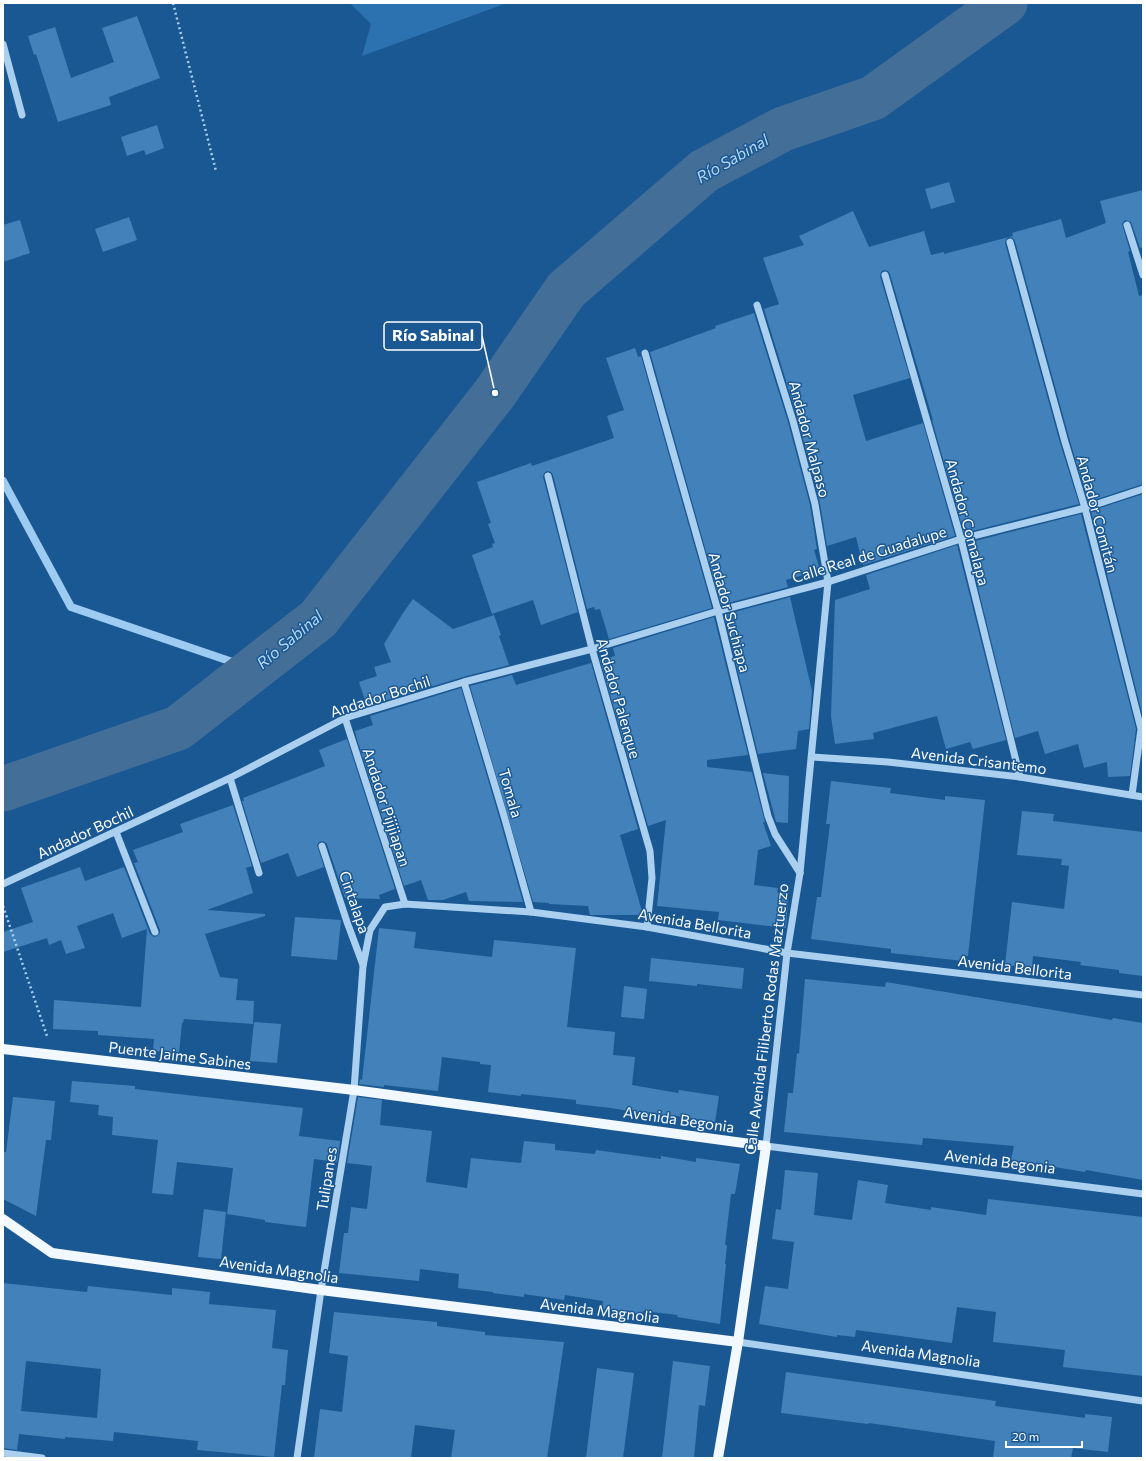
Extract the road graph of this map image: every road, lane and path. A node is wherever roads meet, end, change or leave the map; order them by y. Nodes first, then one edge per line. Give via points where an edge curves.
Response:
1 (174, 3) edge
2 (3, 44) edge
3 (22, 115) dead end
4 (216, 171) dead end
5 (1127, 225) dead end
6 (1010, 242) dead end
7 (885, 275) dead end
8 (1143, 275) edge
9 (757, 305) dead end
10 (645, 353) dead end
11 (548, 476) dead end
12 (1143, 489) edge
13 (1085, 508) junction
14 (961, 539) junction
15 (828, 582) junction
16 (718, 612) junction
17 (592, 649) junction
18 (464, 682) junction
19 (345, 718) junction
20 (812, 757) junction
21 (1020, 777) junction
22 (230, 778) junction
23 (1132, 795) junction
24 (1143, 796) edge
25 (116, 832) junction
26 (322, 846) dead end
27 (259, 873) dead end
28 (800, 873) junction
29 (3, 884) edge
30 (405, 904) junction
31 (3, 906) edge
32 (385, 907) joint
33 (531, 912) junction
34 (647, 927) junction
35 (155, 932) dead end
36 (787, 953) junction
37 (363, 966) junction
38 (1143, 995) edge
39 (3, 1049) edge
40 (53, 1055) junction
41 (354, 1090) junction
42 (766, 1146) junction
43 (1143, 1194) edge
44 (3, 1219) edge
45 (321, 1290) junction
46 (738, 1342) junction
47 (1143, 1401) edge
48 (3, 1453) edge
49 (42, 1458) edge
50 (297, 1458) edge
51 (718, 1458) edge

1 - 4 path
2 - 3 street
5 - 8 street
6 - 13 street, Andador Comitán
7 - 14 street, Andador Comalapa
9 - 15 street, Andador Malpaso via 793,421 815,504
10 - 16 street, Andador Suchiapa
11 - 17 street, Andador Palenque
12 - 13 street, Calle Real de Guadalupe
13 - 14 street, Calle Real de Guadalupe
13 - 23 street, Andador Comitán via 1141,729
14 - 15 street, Calle Real de Guadalupe
14 - 21 street, Andador Comalapa
15 - 16 street, Calle Real de Guadalupe
15 - 20 street, Calle Avenida Filiberto Rodas Maztuerzo
16 - 17 street, Andador Bochil
16 - 28 street, Andador Suchiapa via 768,816 775,834
17 - 18 street, Andador Bochil
17 - 34 street, Andador Palenque via 650,851 652,878
18 - 19 street, Andador Bochil
18 - 33 street, Tomala
19 - 22 street, Andador Bochil
19 - 30 street, Andador Pijijiapan
20 - 21 street, Avenida Crisantemo via 888,762
20 - 28 street, Calle Avenida Filiberto Rodas Maztuerzo
21 - 23 street, Avenida Crisantemo
22 - 25 street, Andador Bochil
22 - 27 street
23 - 24 street, Avenida Crisantemo
25 - 29 street, Andador Bochil
25 - 35 street
26 - 37 street, Cintalapa
28 - 36 street, Calle Avenida Filiberto Rodas Maztuerzo
30 - 32 street, Avenida Bellorita
30 - 33 street, Avenida Bellorita
31 - 40 path
32 - 37 street, Tulipanes via 370,930
33 - 34 street, Avenida Bellorita
34 - 36 street, Avenida Bellorita
36 - 38 street, Avenida Bellorita
36 - 42 street, Calle Avenida Filiberto Rodas Maztuerzo
37 - 41 street, Tulipanes
39 - 40 main road, Puente Jaime Sabines
40 - 41 main road, Puente Jaime Sabines
41 - 42 main road, Avenida Begonia
41 - 45 street, Tulipanes
42 - 43 street, Avenida Begonia
42 - 46 main road, Calle Avenida Filiberto Rodas Maztuerzo
44 - 45 main road, Avenida Magnolia via 52,1253
45 - 46 main road, Avenida Magnolia
45 - 50 street, Tulipanes
46 - 47 street, Avenida Magnolia
46 - 51 main road, Calle Avenida Filiberto Rodas Maztuerzo
48 - 49 street

